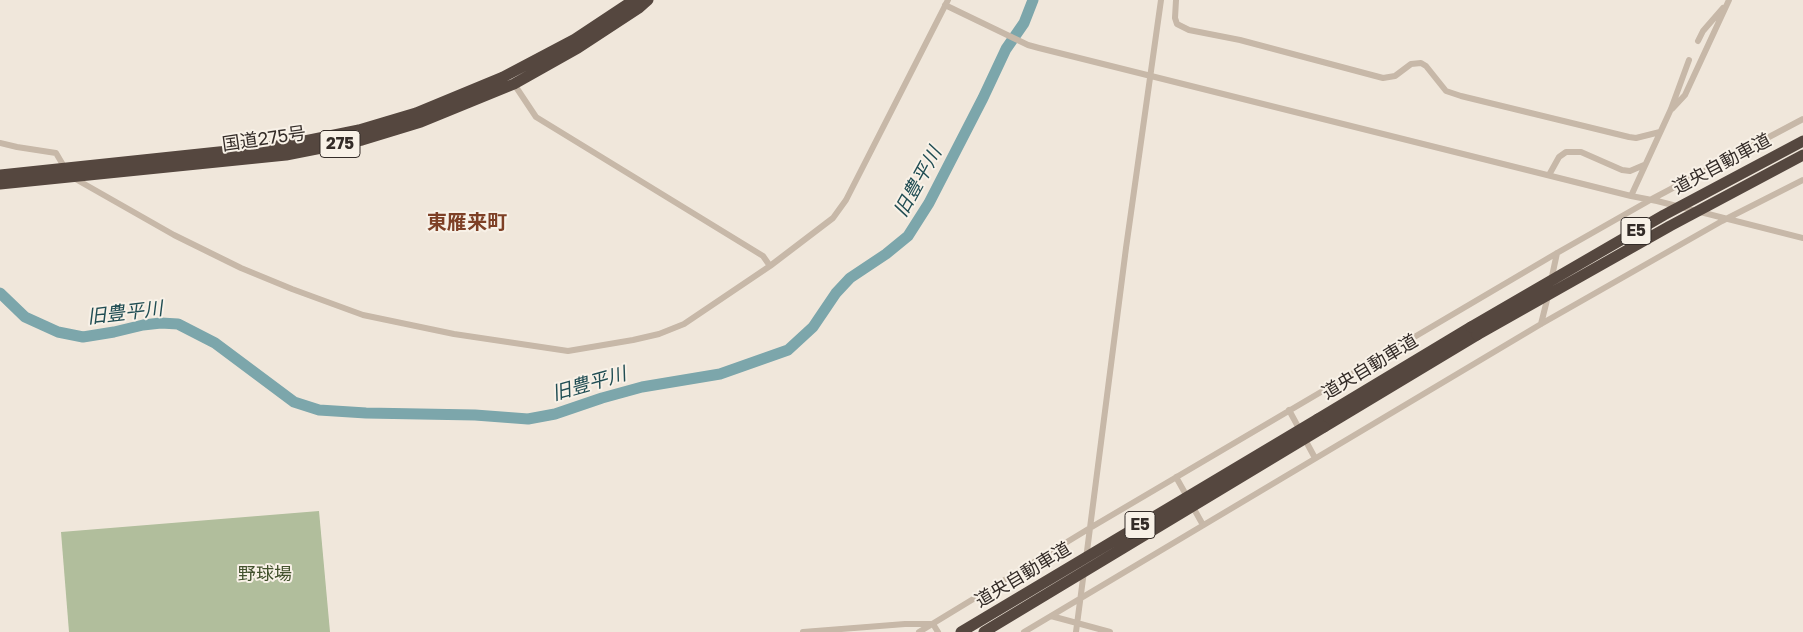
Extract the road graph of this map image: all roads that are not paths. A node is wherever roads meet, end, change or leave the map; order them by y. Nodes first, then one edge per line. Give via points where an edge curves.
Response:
1 (634, 0) edge
2 (648, 0) edge
3 (1161, 0) edge
4 (1176, 0) edge
5 (1728, 2) edge
6 (946, 3) edge
7 (1698, 41) dead end
8 (1689, 60) dead end
9 (1151, 76) junction
10 (514, 84) junction
11 (1671, 109) junction
12 (1803, 119) edge
13 (1660, 132) junction
14 (1803, 141) edge
15 (0, 143) edge
16 (1803, 155) edge
17 (1644, 165) junction
18 (68, 173) junction
19 (0, 175) edge
20 (1549, 175) junction
21 (1803, 180) edge
22 (0, 184) edge
23 (1631, 196) junction
24 (1652, 200) junction
25 (1727, 219) junction
26 (1803, 238) edge
27 (1557, 253) junction
28 (770, 266) junction
29 (1541, 324) junction
30 (1474, 331) junction
31 (1289, 410) junction
32 (1321, 423) junction
33 (1315, 458) junction
34 (1176, 477) junction
35 (1204, 524) junction
36 (1090, 528) junction
37 (1080, 598) junction
38 (1051, 616) junction
39 (933, 624) junction
40 (1077, 624) junction
41 (803, 632) edge
42 (920, 632) edge
43 (938, 632) edge
44 (961, 632) edge
45 (984, 632) edge
46 (1024, 632) edge
47 (1076, 632) edge
48 (1110, 632) edge

1 - 18 highway, 国道275号 / 275 via 575,39 503,77 397,119 285,146
2 - 10 highway, 国道275号 / 275 via 578,48
3 - 9 street
4 - 13 street via 1177,24 1189,30 1383,78 1395,76 1412,64 1421,63 1446,91 1461,96 1629,137
5 - 7 street
5 - 11 street via 1685,95
6 - 9 street via 1028,45
6 - 28 street via 846,200 833,218
8 - 11 street
9 - 20 street
9 - 36 street
10 - 18 highway, 国道275号 / 275 via 422,122 362,140 286,155
10 - 28 street via 536,117 763,256
11 - 13 street
12 - 24 street
13 - 17 street
14 - 30 highway, 道央自動車道 / E5, bridge via 1664,215
15 - 18 street via 56,153
16 - 30 highway, 道央自動車道 / E5, bridge
17 - 20 street via 1630,171 1622,170 1581,152 1566,152 1558,157
17 - 23 street
18 - 19 highway, 国道275号 / 275
18 - 22 highway, 国道275号 / 275
18 - 28 street via 174,235 292,289 363,315 541,348 568,351 659,334 684,324
20 - 23 street
21 - 25 street
23 - 24 street
24 - 25 street
24 - 27 street
25 - 26 street
25 - 29 street
27 - 29 street
27 - 31 street
29 - 33 street
30 - 32 highway, 道央自動車道 / E5
31 - 33 street
31 - 34 street
32 - 44 highway, 道央自動車道 / E5, bridge
32 - 45 highway, 道央自動車道 / E5, bridge
33 - 35 street
34 - 35 street
34 - 36 street
35 - 37 street
36 - 37 street
36 - 39 street
37 - 38 street
37 - 40 street
38 - 40 street
38 - 46 street
39 - 41 street
39 - 42 street
39 - 43 street
40 - 47 street
40 - 48 street

